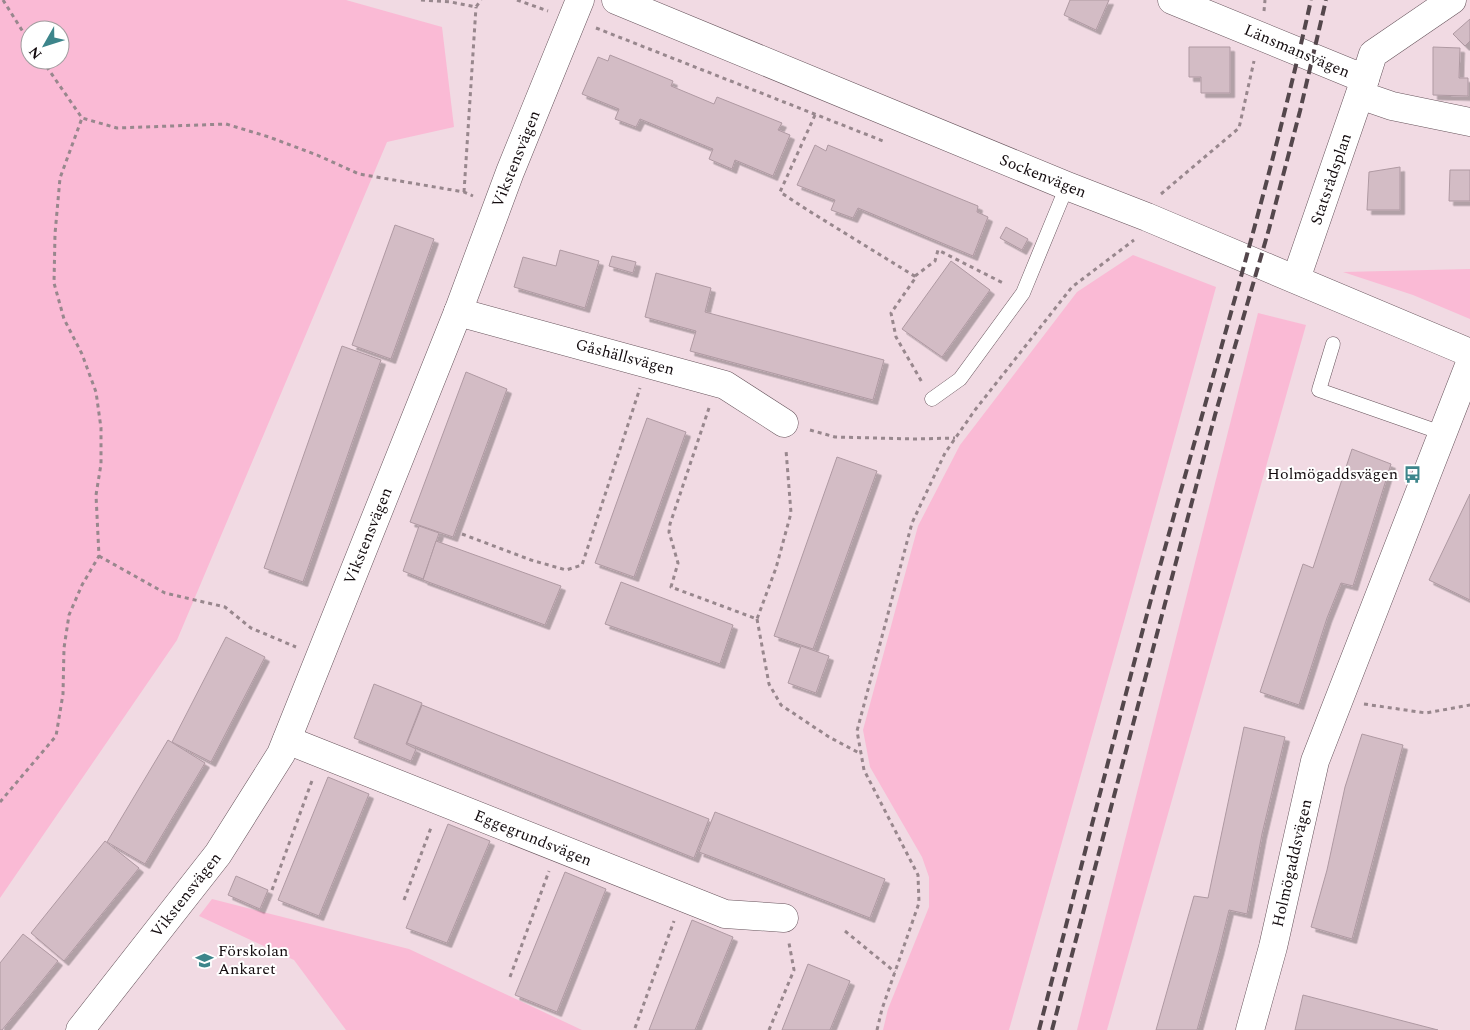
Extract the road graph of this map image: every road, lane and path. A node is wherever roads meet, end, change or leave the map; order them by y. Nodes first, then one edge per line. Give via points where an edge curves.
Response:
1 (3, 0) edge
2 (421, 0) edge
3 (481, 0) edge
4 (580, 0) edge
5 (616, 0) edge
6 (1172, 0) edge
7 (1265, 0) edge
8 (1452, 0) edge
9 (476, 7) junction
10 (20, 28) edge
11 (1260, 35) junction
12 (49, 70) edge
13 (1363, 87) junction
14 (815, 114) dead end
15 (82, 118) junction
16 (1470, 122) edge
17 (1067, 186) junction
18 (464, 192) junction
19 (498, 204) junction
20 (1147, 217) junction
21 (915, 276) junction
22 (1296, 279) junction
23 (1023, 293) junction
24 (458, 312) junction
25 (1333, 344) dead end
26 (1470, 353) edge
27 (1470, 363) edge
28 (648, 364) junction
29 (718, 382) junction
30 (932, 399) joint
31 (784, 423) junction
32 (1442, 433) junction
33 (956, 438) junction
34 (462, 534) dead end
35 (99, 556) junction
36 (757, 619) junction
37 (320, 656) junction
38 (1338, 701) junction
39 (1470, 705) edge
40 (287, 740) junction
41 (322, 754) junction
42 (861, 754) junction
43 (441, 801) junction
44 (0, 802) edge
45 (558, 847) junction
46 (272, 890) dead end
47 (683, 897) junction
48 (404, 900) dead end
49 (784, 918) joint
50 (845, 931) dead end
51 (895, 972) junction
52 (510, 977) dead end
53 (635, 1028) dead end
54 (80, 1030) edge
55 (769, 1030) edge
56 (878, 1030) edge
57 (1250, 1030) edge

1 - 10 path
2 - 9 path
3 - 9 path
4 - 19 street, Vikstensvägen
5 - 17 street, Sockenvägen
6 - 11 street, Länsmansvägen
7 - 11 path
8 - 13 street, Länsmansvägen via 1373,54
9 - 18 path
11 - 13 street, Länsmansvägen
11 - 20 path via 1239,128 1156,198
12 - 15 path
13 - 16 street via 1392,106
13 - 22 street, Statsrådsplan
14 - 21 path via 780,192
15 - 18 path via 117,128 226,124 317,155 359,174
15 - 35 path via 60,178 54,283 64,319 96,392 102,428 96,495
17 - 20 street, Sockenvägen
17 - 23 lane
18 - 19 path
19 - 24 street, Vikstensvägen
20 - 22 street, Sockenvägen
20 - 33 path via 1134,241 1072,287
21 - 23 path via 935,261 938,250
21 - 30 path via 891,313 896,337
22 - 26 street, Sockenvägen
23 - 30 lane via 960,379
24 - 28 street, Gåshällsvägen
24 - 37 street, Vikstensvägen
25 - 32 lane via 1319,390
27 - 32 street, Holmögaddsvägen
28 - 29 street, Gåshällsvägen
28 - 34 path via 582,565 566,570
29 - 31 street, Gåshällsvägen
29 - 36 path via 670,524 669,532 678,563 671,587
31 - 33 path via 835,437
31 - 36 path via 791,513 776,568
32 - 38 street, Holmögaddsvägen
33 - 42 path via 945,453 912,523 857,731
35 - 37 path via 165,593 226,607 251,628
35 - 44 path via 69,616 56,736
36 - 42 path via 768,684 781,705
37 - 40 street, Vikstensvägen
38 - 39 path via 1426,713
38 - 57 street, Holmögaddsvägen via 1315,762 1273,947
40 - 41 street, Eggegrundsvägen
40 - 54 street, Vikstensvägen via 218,854
41 - 43 street, Eggegrundsvägen
41 - 46 path
42 - 51 path via 864,770 918,875 920,903
43 - 45 street, Eggegrundsvägen
43 - 48 path
45 - 47 street, Eggegrundsvägen
45 - 52 path
47 - 49 street, Eggegrundsvägen via 725,914
47 - 53 path
49 - 55 path via 794,970
50 - 51 path
51 - 56 path

